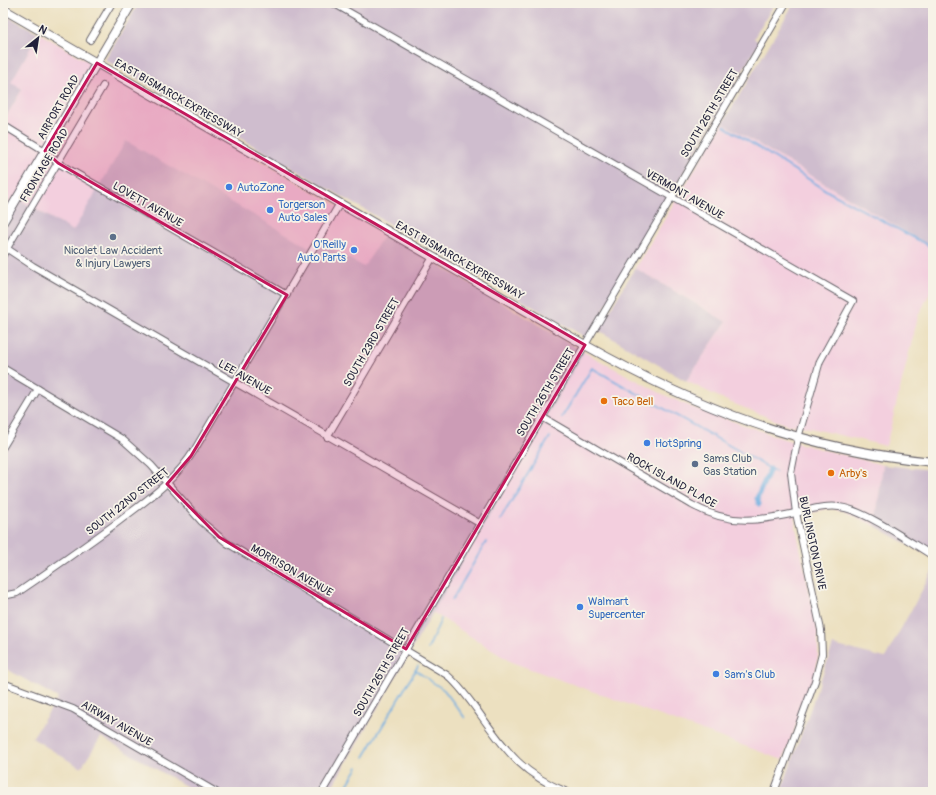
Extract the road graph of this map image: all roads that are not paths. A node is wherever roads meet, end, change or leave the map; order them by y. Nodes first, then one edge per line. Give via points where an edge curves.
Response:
1 (112, 3) edge
2 (132, 3) edge
3 (333, 3) edge
4 (786, 3) edge
5 (3, 8) edge
6 (90, 40) dead end
7 (97, 63) junction
8 (103, 86) dead end
9 (3, 125) edge
10 (45, 151) junction
11 (58, 163) junction
12 (671, 198) junction
13 (340, 203) junction
14 (3, 222) edge
15 (5, 247) edge
16 (3, 255) edge
17 (433, 257) junction
18 (287, 295) junction
19 (853, 301) joint
20 (585, 345) junction
21 (3, 368) edge
22 (235, 383) junction
23 (38, 388) junction
24 (542, 418) junction
25 (327, 437) junction
26 (798, 438) junction
27 (3, 447) edge
28 (933, 462) edge
29 (167, 484) junction
30 (796, 513) junction
31 (479, 523) junction
32 (933, 556) edge
33 (3, 596) edge
34 (406, 649) junction
35 (3, 683) edge
36 (556, 790) edge
37 (216, 792) edge
38 (322, 792) edge
39 (566, 792) edge
40 (774, 792) edge

1 - 6 street
2 - 7 main road, AIRPORT ROAD
3 - 12 street, VERMONT AVENUE
4 - 12 street, SOUTH 26TH STREET
5 - 7 main road, EAST BISMARCK EXPRESSWAY
7 - 10 main road, AIRPORT ROAD
7 - 13 main road, EAST BISMARCK EXPRESSWAY
8 - 11 street, FRONTAGE ROAD
9 - 10 street, LOVETT AVENUE
10 - 11 street, LOVETT AVENUE
10 - 14 main road, AIRPORT ROAD
11 - 15 street, FRONTAGE ROAD
11 - 18 street, LOVETT AVENUE
12 - 19 street, VERMONT AVENUE
12 - 20 street, SOUTH 26TH STREET
13 - 17 main road, EAST BISMARCK EXPRESSWAY
13 - 18 street, SOUTH 22ND STREET
15 - 16 street, FRONTAGE ROAD
15 - 22 street, LEE AVENUE via 25,262
17 - 20 main road, EAST BISMARCK EXPRESSWAY
17 - 25 street, SOUTH 23RD STREET
18 - 22 street, SOUTH 22ND STREET
19 - 26 street, BURLINGTON DRIVE via 823,353
20 - 24 street, SOUTH 26TH STREET
20 - 26 main road, EAST BISMARCK EXPRESSWAY via 645,378 697,402
21 - 23 street, MORRISON AVENUE
22 - 25 street, LEE AVENUE
22 - 29 street, SOUTH 22ND STREET via 191,456
23 - 27 street
23 - 29 street, MORRISON AVENUE via 122,439 144,458
24 - 30 street, ROCK ISLAND PLACE via 707,512 729,519 750,521
24 - 31 street, SOUTH 26TH STREET
25 - 31 street, LEE AVENUE
26 - 28 main road, EAST BISMARCK EXPRESSWAY via 873,454
26 - 30 street, BURLINGTON DRIVE via 791,478
29 - 33 street, SOUTH 22ND STREET via 26,587 14,594
29 - 34 street, MORRISON AVENUE via 202,522 227,543
30 - 32 street, ROCK ISLAND PLACE via 830,506 849,509 866,516
30 - 40 street, BURLINGTON DRIVE via 820,623 822,654 815,681
31 - 34 street, SOUTH 26TH STREET
34 - 36 street, MORRISON AVENUE via 450,677 518,764
34 - 38 street, SOUTH 26TH STREET
35 - 37 street, AIRWAY AVENUE via 77,711
36 - 39 street, MORRISON AVENUE

